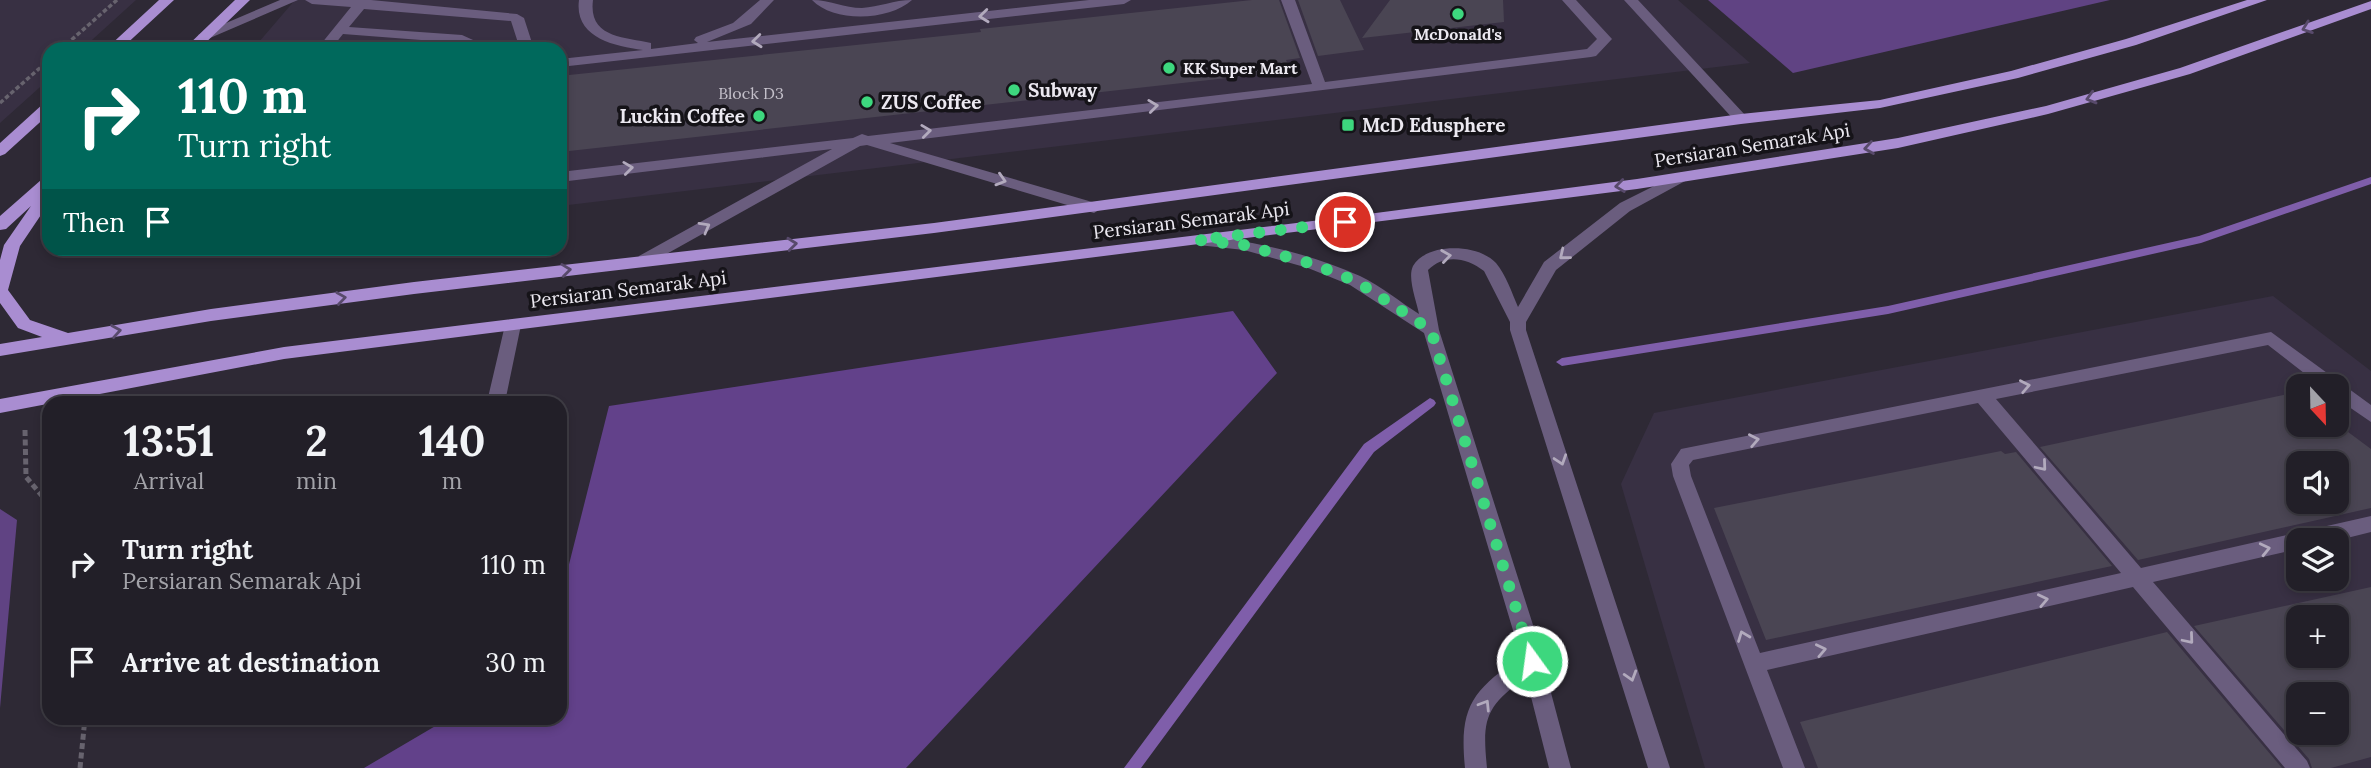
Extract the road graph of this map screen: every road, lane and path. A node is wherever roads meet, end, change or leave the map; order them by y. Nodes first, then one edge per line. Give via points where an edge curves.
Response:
1 (117, 0) edge
2 (167, 0) edge
3 (243, 0) edge
4 (291, 0) edge
5 (312, 0) edge
6 (586, 0) edge
7 (766, 0) edge
8 (820, 0) edge
9 (905, 0) edge
10 (1124, 0) edge
11 (1288, 0) edge
12 (1569, 0) edge
13 (1630, 0) edge
14 (2260, 0) edge
15 (363, 1) edge
16 (2371, 5) edge
17 (340, 30) junction
18 (205, 35) junction
19 (69, 42) edge
20 (121, 42) edge
21 (198, 42) edge
22 (330, 42) edge
23 (469, 42) edge
24 (525, 42) edge
25 (567, 62) edge
26 (42, 66) edge
27 (1320, 86) junction
28 (0, 103) edge
29 (42, 112) edge
30 (1741, 120) junction
31 (862, 139) junction
32 (0, 151) edge
33 (567, 176) edge
34 (1682, 177) junction
35 (42, 187) edge
36 (42, 201) edge
37 (1094, 208) junction
38 (0, 225) edge
39 (1198, 240) junction
40 (645, 260) junction
41 (0, 290) edge
42 (1518, 322) junction
43 (513, 325) junction
44 (1431, 330) junction
45 (67, 338) junction
46 (0, 351) edge
47 (2318, 374) edge
48 (1982, 395) junction
49 (46, 396) edge
50 (497, 396) edge
51 (42, 397) edge
52 (2349, 398) edge
53 (24, 400) junction
54 (0, 406) edge
55 (2371, 415) edge
56 (42, 496) edge
57 (2371, 524) edge
58 (2349, 529) edge
59 (2286, 544) edge
60 (2139, 579) junction
61 (1532, 661) junction
62 (1754, 664) junction
63 (84, 725) edge
64 (80, 768) edge
65 (1476, 768) edge
66 (1560, 768) edge
67 (1659, 768) edge
68 (1794, 768) edge
69 (2299, 768) edge

1 - 19 path
2 - 20 main road
3 - 18 main road
4 - 18 street
5 - 15 street
6 - 7 street via 588,22 602,35 624,44 653,47 715,37 741,25
8 - 9 street via 839,11 858,11
10 -> 25 street
11 - 27 street
12 - 27 street via 1605,39 1591,54
13 - 30 street
14 - 30 main road, Persiaran Semarak Api via 2013,75 1881,104
15 - 17 street
15 - 24 street via 517,18
16 -> 34 main road, Persiaran Semarak Api via 2185,71 2048,110 1898,144
17 - 22 street
17 - 23 street
18 - 21 main road
26 - 28 path
31 -> 27 street
29 - 32 main road
30 - 37 main road, Persiaran Semarak Api
33 -> 31 street
31 -> 37 street
40 -> 31 street
34 -> 39 main road, Persiaran Semarak Api
34 -> 42 street via 1625,207 1550,266
35 - 38 main road
36 - 41 main road via 12,245
40 -> 37 main road, Persiaran Semarak Api
39 - 43 main road, Persiaran Semarak Api
39 - 44 street via 1244,245 1313,264 1356,281
45 -> 40 main road, Persiaran Semarak Api
41 - 45 main road via 24,324
44 -> 42 street via 1420,269 1444,254 1462,254 1490,267
42 -> 67 street
43 - 49 main road, Persiaran Semarak Api via 284,353
43 - 50 street
44 - 61 street
45 - 46 main road, Persiaran Semarak Api
48 -> 47 street via 2271,338
48 -> 60 street
62 -> 48 street via 1682,477 1680,464 1687,454
51 - 53 main road, Persiaran Semarak Api
52 - 55 street
53 - 54 main road, Persiaran Semarak Api
53 - 56 path via 26,477
57 - 58 street
60 -> 59 street
62 -> 60 street
60 -> 69 street
65 -> 61 street via 1473,727 1485,703 1506,678
61 - 66 street
62 - 68 street
63 - 64 path

